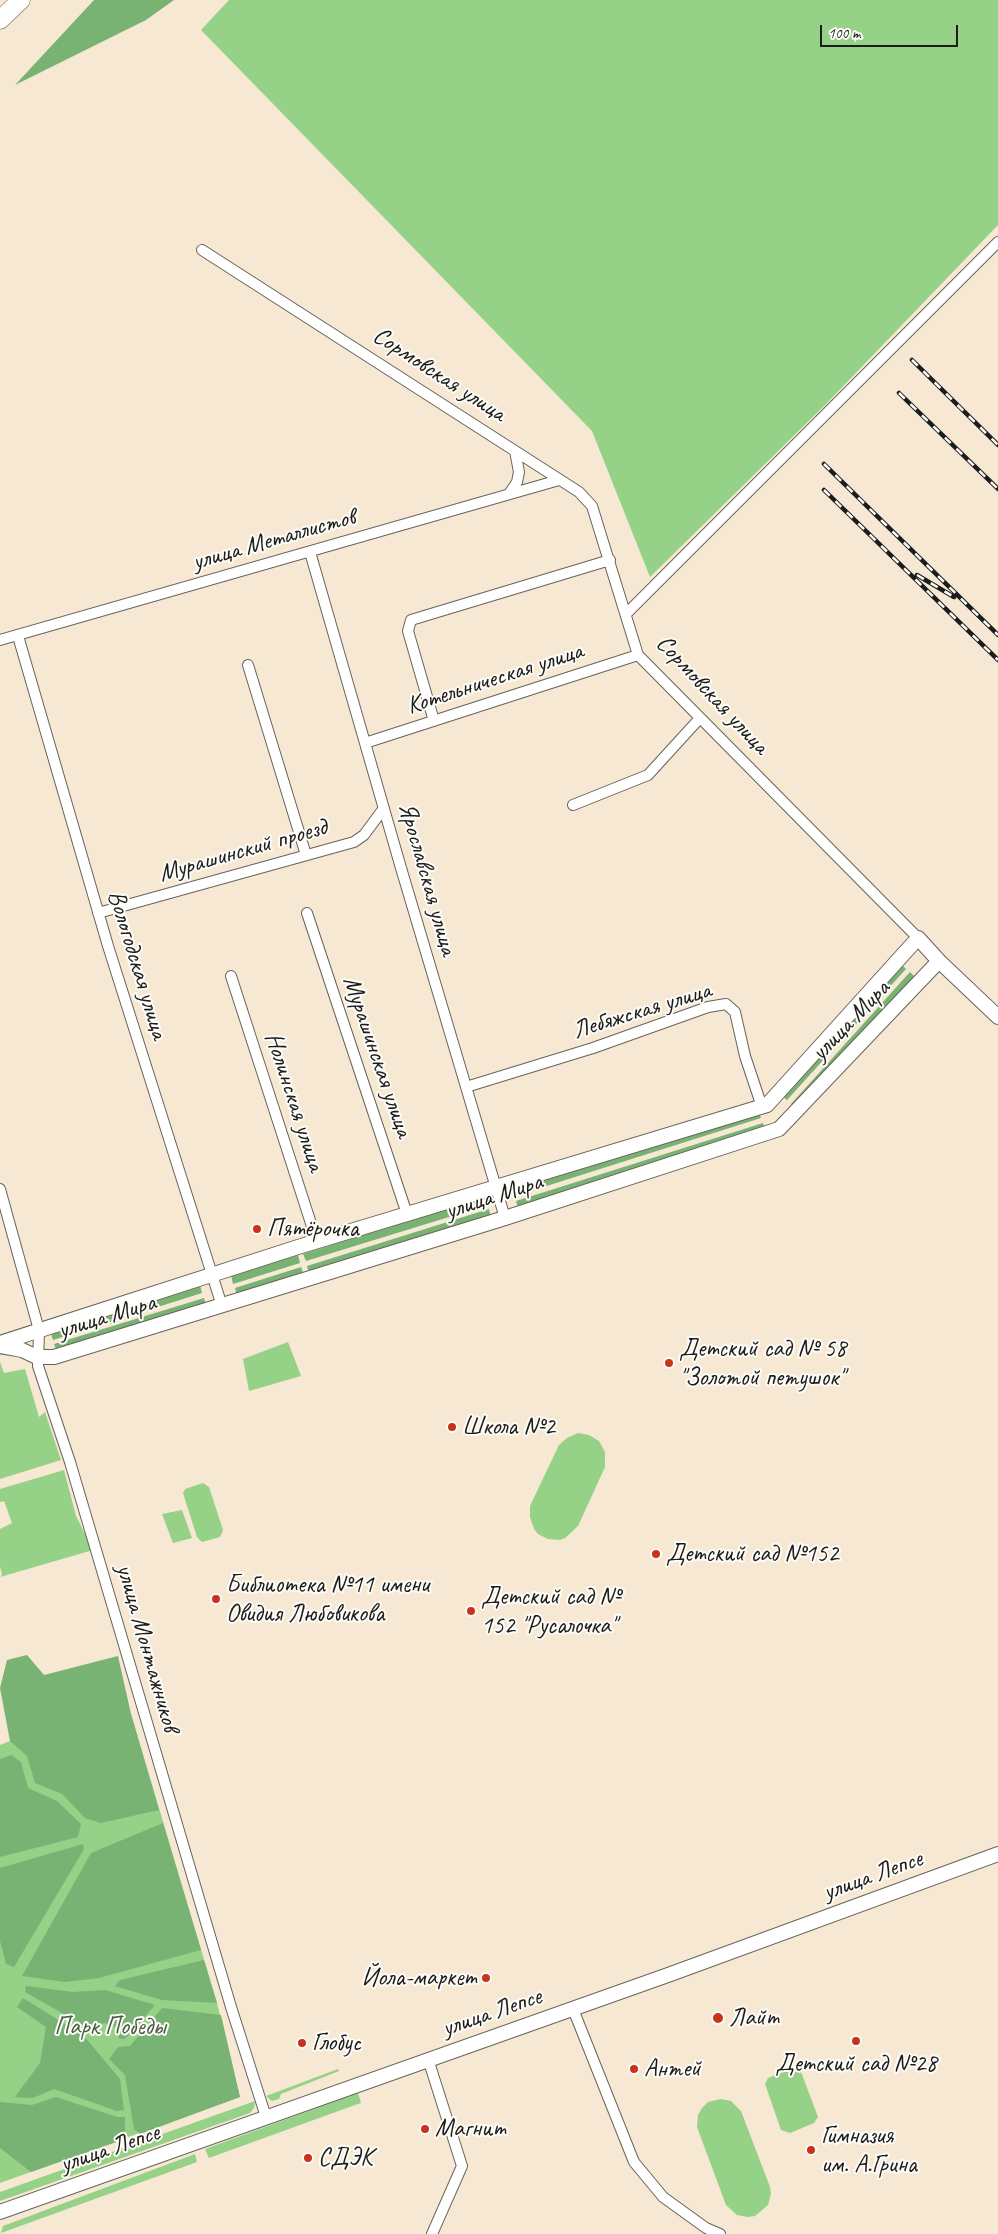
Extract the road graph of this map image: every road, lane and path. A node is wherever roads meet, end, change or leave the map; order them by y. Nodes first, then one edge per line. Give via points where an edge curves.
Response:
1 (21, 0) edge
2 (0, 20) edge
3 (998, 242) edge
4 (202, 250) dead end
5 (515, 451) junction
6 (559, 480) junction
7 (509, 494) junction
8 (310, 552) junction
9 (610, 560) junction
10 (626, 614) junction
11 (18, 636) junction
12 (0, 640) edge
13 (638, 655) junction
14 (248, 665) dead end
15 (700, 718) junction
16 (434, 721) junction
17 (365, 743) junction
18 (573, 804) dead end
19 (384, 808) junction
20 (306, 855) junction
21 (306, 913) dead end
22 (98, 914) junction
23 (918, 938) junction
24 (939, 961) junction
25 (231, 976) dead end
26 (998, 1017) edge
27 (466, 1087) junction
28 (762, 1107) junction
29 (496, 1188) junction
30 (0, 1189) edge
31 (407, 1214) junction
32 (505, 1218) junction
33 (317, 1242) junction
34 (211, 1275) junction
35 (222, 1306) junction
36 (39, 1330) junction
37 (0, 1345) edge
38 (37, 1357) junction
39 (998, 1854) edge
40 (574, 2009) junction
41 (428, 2059) junction
42 (266, 2117) junction
43 (0, 2212) edge
44 (432, 2234) edge
45 (720, 2234) edge

1 - 2 highway
3 - 10 street
4 - 5 street, Сормовская улица
5 - 6 street, Сормовская улица
5 - 7 street via 519,472
6 - 7 street, улица Металлистов
6 - 9 street, Сормовская улица via 580,492 592,506
7 - 8 street, улица Металлистов
8 - 11 street, улица Металлистов
8 - 17 street, Ярославская улица
9 - 10 street, Сормовская улица
9 - 16 street via 411,620 408,631
10 - 13 street, Сормовская улица
11 - 12 street, улица Металлистов
11 - 22 street, Вологодская улица
13 - 15 street, Сормовская улица
13 - 16 street, Котельническая улица
14 - 20 street
15 - 18 street via 648,775
15 - 23 street, Сормовская улица
16 - 17 street, Котельническая улица
17 - 19 street, Ярославская улица
19 - 20 street, Мурашинский проезд via 364,835 354,842
19 - 27 street, Ярославская улица
20 - 22 street, Мурашинский проезд
21 - 31 street, Мурашинская улица
22 - 34 street, Вологодская улица
23 - 24 street, Сормовская улица
23 - 28 street, улица Мира
24 - 26 street, Сормовская улица
24 - 32 street, улица Мира via 779,1129
25 - 33 street, Нолинская улица
27 - 28 street, Лебяжская улица via 593,1048 708,1007 726,1004 735,1012
27 - 29 street, Ярославская улица
28 - 29 street, улица Мира
29 - 31 street, улица Мира
29 - 32 street, Ярославская улица
30 - 36 street, улица Монтажников
31 - 33 street, улица Мира
32 - 35 street, улица Мира
33 - 34 street, улица Мира
34 - 35 street, Вологодская улица
34 - 36 street, улица Мира
35 - 38 street, улица Мира via 54,1357
36 - 37 street, улица Мира
36 - 38 street, улица Монтажников
37 - 38 street, улица Мира
38 - 42 street, улица Монтажников
39 - 40 street, улица Лепсе
40 - 41 street, улица Лепсе
40 - 45 street via 634,2162 663,2197 706,2228
41 - 42 street, улица Лепсе
41 - 44 street via 462,2166
42 - 43 street, улица Лепсе

